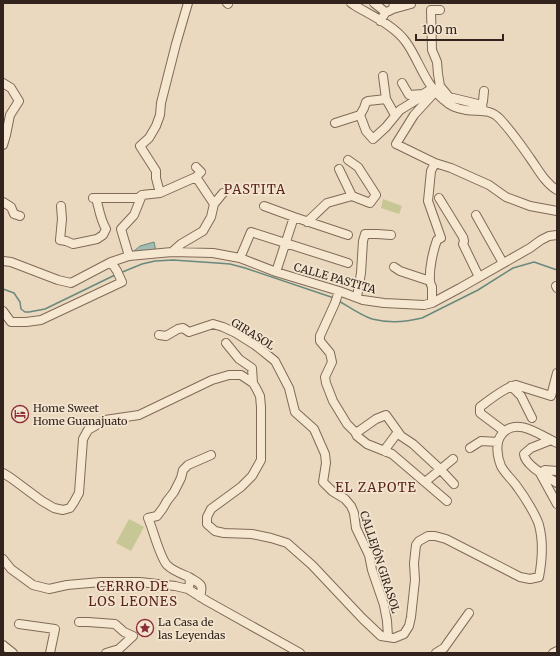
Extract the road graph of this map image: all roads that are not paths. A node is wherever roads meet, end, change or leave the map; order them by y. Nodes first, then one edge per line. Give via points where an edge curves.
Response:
1 (188, 3) edge
2 (351, 3) edge
3 (374, 3) edge
4 (411, 3) edge
5 (391, 8) edge
6 (440, 10) dead end
7 (380, 21) junction
8 (384, 76) dead end
9 (3, 83) edge
10 (402, 83) dead end
11 (434, 90) junction
12 (484, 91) dead end
13 (423, 94) junction
14 (386, 99) junction
15 (482, 107) junction
16 (360, 115) junction
17 (395, 115) junction
18 (335, 123) dead end
19 (3, 145) edge
20 (348, 160) dead end
21 (435, 163) junction
22 (196, 167) dead end
23 (339, 169) dead end
24 (196, 177) junction
25 (557, 190) edge
26 (160, 193) junction
27 (223, 193) dead end
28 (142, 195) junction
29 (352, 196) junction
30 (439, 198) dead end
31 (3, 202) edge
32 (214, 204) junction
33 (61, 206) dead end
34 (264, 206) dead end
35 (557, 210) edge
36 (476, 214) dead end
37 (20, 216) dead end
38 (294, 217) junction
39 (308, 222) junction
40 (348, 235) dead end
41 (391, 235) dead end
42 (557, 235) edge
43 (286, 244) junction
44 (172, 252) junction
45 (129, 256) junction
46 (240, 258) junction
47 (3, 261) edge
48 (111, 262) junction
49 (348, 263) dead end
50 (503, 263) junction
51 (394, 267) dead end
52 (276, 272) junction
53 (479, 277) junction
54 (430, 281) junction
55 (338, 292) junction
56 (356, 297) junction
57 (432, 303) junction
58 (3, 311) edge
59 (159, 335) dead end
60 (226, 343) dead end
61 (557, 373) edge
62 (252, 383) junction
63 (511, 386) junction
64 (532, 418) dead end
65 (504, 431) junction
66 (355, 432) junction
67 (398, 432) junction
68 (554, 441) edge
69 (498, 442) junction
70 (470, 448) dead end
71 (386, 452) junction
72 (211, 455) dead end
73 (453, 459) dead end
74 (440, 469) junction
75 (557, 471) edge
76 (3, 473) edge
77 (540, 473) junction
78 (323, 482) joint
79 (425, 482) junction
80 (557, 483) edge
81 (454, 484) dead end
82 (447, 501) dead end
83 (557, 504) edge
84 (3, 559) edge
85 (189, 577) junction
86 (188, 589) junction
87 (200, 597) junction
88 (469, 613) dead end
89 (79, 622) dead end
90 (19, 624) dead end
91 (388, 637) junction
92 (3, 645) edge
93 (557, 651) edge
94 (110, 652) edge
95 (12, 653) edge
96 (50, 653) edge
97 (300, 653) edge
98 (436, 653) edge
99 (553, 653) edge

1 - 26 street via 160,115 149,138 140,146 156,171
2 - 7 street
3 - 5 street via 384,11
4 - 5 street
5 - 7 street
6 - 15 street via 431,10 432,50 437,62 440,86 449,97
7 - 11 street via 392,28 405,41
8 - 14 street
9 - 19 street via 11,88 19,101 10,115
10 - 13 street via 410,95
11 - 13 street
11 - 15 street via 443,100 457,108 467,110
11 - 21 street via 396,144
12 - 15 street
13 - 17 street
14 - 16 street via 366,102
14 - 17 street
15 - 25 street via 498,118 546,181
16 - 17 street via 366,131 373,139
16 - 18 street
20 - 29 street via 358,167 376,195 370,203
21 - 35 street via 489,185 506,197 530,206
21 - 54 street via 431,171 428,201 441,238 437,240 434,250
22 - 24 street via 201,172
23 - 29 street
24 - 26 street
24 - 32 street
26 - 28 street
27 - 32 street
28 - 33 street via 138,198 95,198 106,229 97,239 73,244 60,240
28 - 45 street via 134,214 121,229
29 - 39 street via 327,203
30 - 53 street via 463,237 463,244
31 - 37 street via 11,207 14,214
32 - 44 street via 211,217 203,231
34 - 38 street
36 - 50 street
38 - 39 street
38 - 43 street
39 - 40 street
41 - 56 street via 365,234
42 - 50 street, CALLE PASTITA via 541,240
43 - 46 street via 251,232
43 - 49 street
43 - 52 street
44 - 45 street, CALLE PASTITA
44 - 46 street, CALLE PASTITA via 213,253
45 - 48 street, CALLE PASTITA
46 - 52 street, CALLE PASTITA
47 - 48 street, CALLE PASTITA via 70,283
48 - 58 street via 120,277 41,320 11,322
50 - 53 street, CALLE PASTITA
51 - 54 street
52 - 55 street, CALLE PASTITA
53 - 57 street, CALLE PASTITA
54 - 57 street
55 - 56 street, CALLE PASTITA
55 - 66 street via 320,341 330,354 332,362 325,377 326,383 333,401
56 - 57 street, CALLE PASTITA via 384,303
59 - 78 street, GIRASOL via 166,336 183,328 189,332 212,324 236,333 264,352 275,362 289,388 295,412 314,429 326,454
60 - 62 street via 239,359 252,368
61 - 63 street via 551,396 516,385
62 - 76 street via 241,375 229,374 139,414 105,420 88,430 83,439 79,493 70,508 54,508
62 - 91 street via 260,396 261,460 252,476 241,487 211,509 207,524 215,531 252,534 287,543 381,636
63 - 64 street via 521,396
63 - 65 street via 480,408 480,413
65 - 68 street via 520,426
65 - 69 street
66 - 67 street via 386,414
66 - 71 street via 367,444
67 - 71 street via 386,448
67 - 74 street
68 - 77 street via 531,448 524,454 526,462
69 - 70 street via 481,441
69 - 91 street via 501,466 539,524 542,555 539,576 530,579 520,577 446,539 428,536 419,541 414,553 415,580 409,626 404,634
71 - 79 street via 392,454
72 - 85 street via 188,465 183,470 174,492 157,516 148,518 166,564
73 - 74 street
74 - 79 street
74 - 81 street
75 - 77 street via 546,470
77 - 80 street
77 - 83 street
78 - 91 street, CALLEJÓN GIRASOL via 345,499 354,512 356,528 369,555 384,605
79 - 82 street
84 - 86 street via 11,569 33,585 50,589 102,582 140,582
85 - 86 street
85 - 87 street via 203,588
86 - 87 street
87 - 97 street
88 - 98 street via 444,648
89 - 94 street via 115,624 132,636 118,649
90 - 96 street via 55,629
92 - 95 street
93 - 99 street

